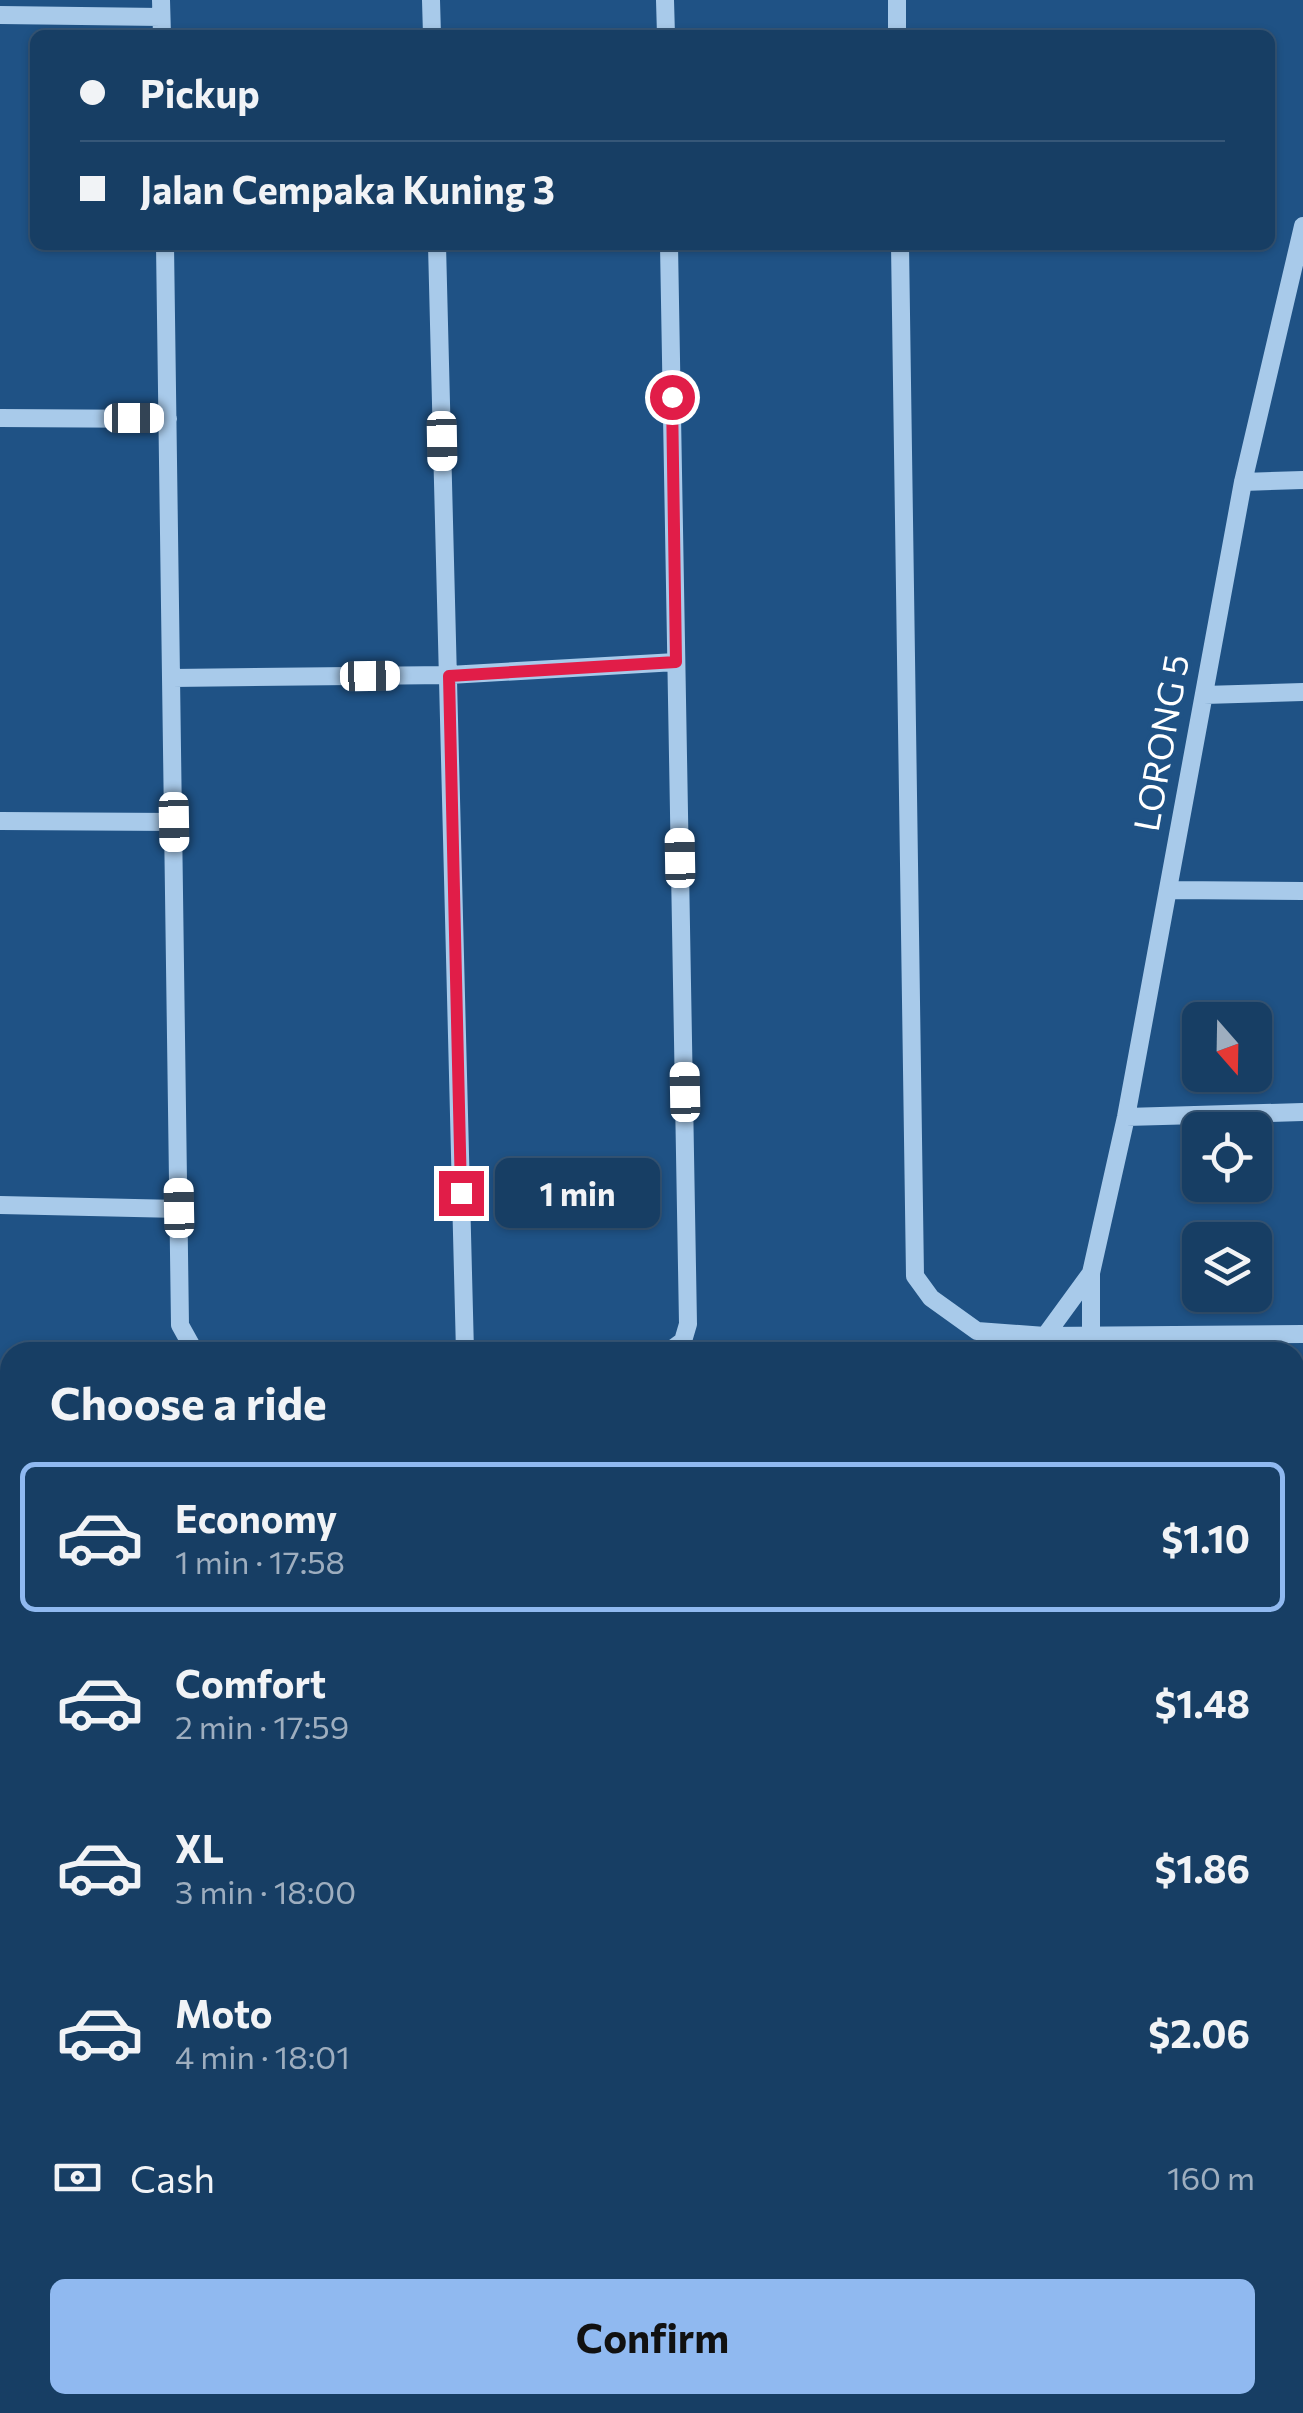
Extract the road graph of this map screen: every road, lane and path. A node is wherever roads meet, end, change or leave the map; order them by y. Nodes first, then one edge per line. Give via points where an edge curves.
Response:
1 (431, 0) edge
2 (665, 0) edge
3 (896, 0) edge
4 (0, 15) edge
5 (161, 17) edge
6 (432, 30) edge
7 (666, 30) edge
8 (897, 30) edge
9 (1303, 226) edge
10 (165, 250) edge
11 (437, 250) edge
12 (669, 250) edge
13 (900, 250) edge
14 (1298, 269) edge
15 (0, 418) edge
16 (168, 419) junction
17 (1303, 480) edge
18 (1243, 482) junction
19 (676, 662) junction
20 (449, 676) junction
21 (172, 678) junction
22 (1303, 692) edge
23 (1204, 695) junction
24 (0, 821) edge
25 (174, 822) junction
26 (1168, 890) junction
27 (1303, 891) edge
28 (1303, 1112) edge
29 (1126, 1118) junction
30 (0, 1205) edge
31 (179, 1208) junction
32 (1092, 1273) junction
33 (1303, 1334) edge
34 (189, 1342) edge
35 (465, 1342) edge
36 (683, 1342) edge
37 (1035, 1342) edge
38 (1046, 1342) edge
39 (1091, 1342) edge
40 (1115, 1342) edge

1 - 6 street
2 - 7 street
3 - 8 street
4 - 5 street
9 - 14 street, LORONG 5
10 - 16 street
11 - 20 street
12 - 19 street
13 - 37 street via 915,1276 931,1298 977,1331
14 - 18 street, LORONG 5
15 - 16 street
16 - 21 street
17 - 18 street
18 - 23 street, LORONG 5
19 - 20 street
19 - 36 street via 688,1324
20 - 21 street
20 - 35 street
21 - 25 street
22 - 23 street
23 - 26 street, LORONG 5
24 - 25 street
25 - 31 street
26 - 27 street
26 - 29 street, LORONG 5
28 - 29 street
29 - 32 street, LORONG 5
30 - 31 street
31 - 34 street via 180,1325
32 - 38 street, LORONG 5
32 - 39 street, LORONG 5
33 - 40 street

